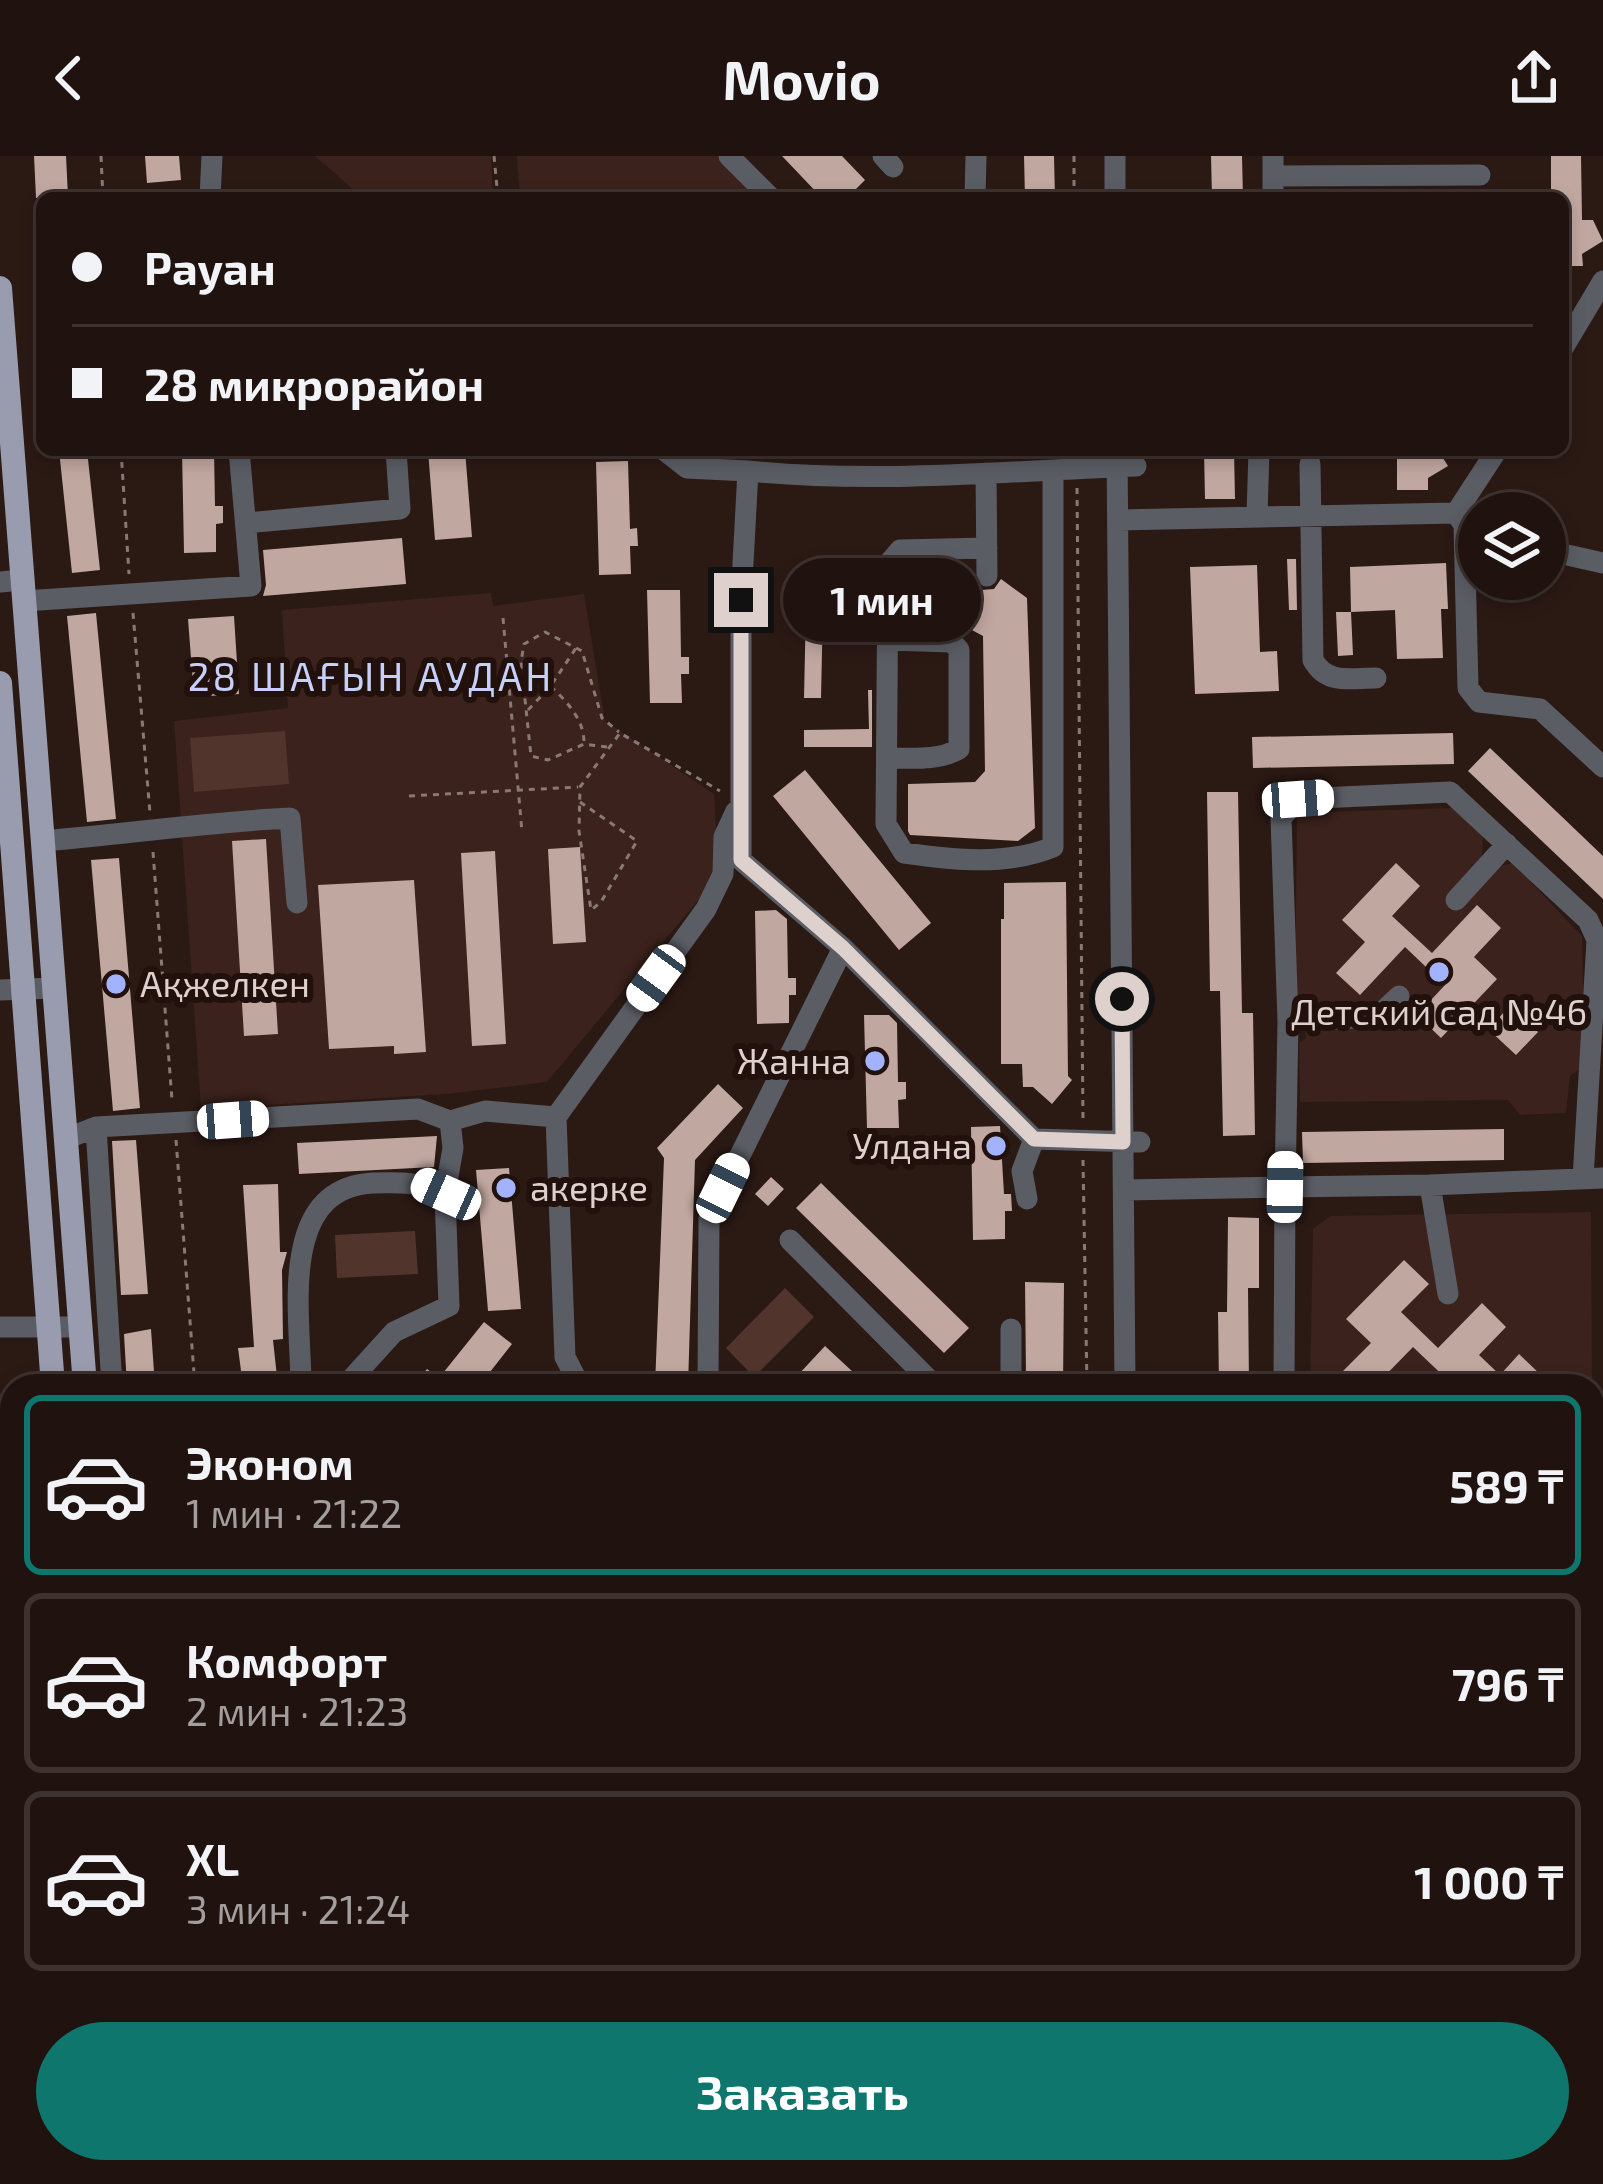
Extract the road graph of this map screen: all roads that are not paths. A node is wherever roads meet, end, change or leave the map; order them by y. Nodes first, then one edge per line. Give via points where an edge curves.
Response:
1 (212, 156) edge
2 (729, 156) edge
3 (976, 156) edge
4 (1115, 156) edge
5 (1480, 175) dead end
6 (1274, 177) edge
7 (210, 192) edge
8 (765, 192) edge
9 (975, 192) edge
10 (1115, 192) edge
11 (1603, 281) edge
12 (0, 288) edge
13 (1569, 338) edge
14 (240, 456) edge
15 (396, 456) edge
16 (672, 456) edge
17 (802, 456) edge
18 (1259, 456) edge
19 (1494, 456) edge
20 (1123, 461) edge
21 (1310, 464) dead end
22 (1042, 465) edge
23 (748, 471) junction
24 (986, 473) junction
25 (803, 476) junction
26 (1479, 492) edge
27 (1257, 514) junction
28 (1388, 514) junction
29 (1312, 515) junction
30 (1118, 520) junction
31 (246, 523) junction
32 (1458, 523) edge
33 (1387, 541) dead end
34 (987, 548) junction
35 (1566, 555) edge
36 (1603, 563) edge
37 (987, 576) dead end
38 (15, 588) edge
39 (1467, 600) edge
40 (889, 640) junction
41 (1376, 678) dead end
42 (0, 682) edge
43 (887, 758) junction
44 (1603, 766) edge
45 (739, 800) junction
46 (42, 841) junction
47 (1507, 844) junction
48 (6, 859) edge
49 (1456, 900) dead end
50 (297, 903) dead end
51 (843, 948) junction
52 (52, 988) junction
53 (11, 989) edge
54 (1399, 996) dead end
55 (1288, 1022) junction
56 (556, 1117) junction
57 (450, 1121) junction
58 (96, 1127) junction
59 (68, 1138) junction
60 (1034, 1139) junction
61 (1132, 1142) junction
62 (1593, 1179) edge
63 (1430, 1185) junction
64 (1285, 1187) junction
65 (1124, 1190) junction
66 (446, 1194) junction
67 (1028, 1199) dead end
68 (790, 1240) dead end
69 (1448, 1294) dead end
70 (0, 1327) edge
71 (81, 1327) junction
72 (49, 1328) junction
73 (1011, 1329) dead end
74 (52, 1374) edge
75 (84, 1374) edge
76 (111, 1374) edge
77 (301, 1374) edge
78 (356, 1374) edge
79 (574, 1374) edge
80 (708, 1374) edge
81 (923, 1374) edge
82 (1011, 1374) edge
83 (1126, 1374) edge
84 (1284, 1374) edge

1 - 7 street
2 - 8 street
3 - 9 street
4 - 10 street
5 - 6 street
11 - 13 street
12 - 38 main road
14 - 31 street
15 - 31 street via 400,509
16 - 23 street via 687,468
17 - 25 street
18 - 27 street
19 - 26 street
20 - 22 street via 1077,471
20 - 30 street
21 - 29 street
22 - 24 street
22 - 43 street via 1053,847 1026,858 904,853 886,824
23 - 25 street
23 - 45 street
24 - 25 street
24 - 34 street
27 - 29 street
27 - 30 street
28 - 29 street
28 - 32 street
28 - 33 street
29 - 41 street via 1313,660 1333,679
30 - 61 street
31 - 38 street via 251,586 131,595
34 - 37 street
34 - 40 street via 900,550 885,577
35 - 36 street
38 - 46 main road
39 - 44 street via 1472,697 1540,709
40 - 43 street
40 - 43 street via 952,642 959,650 959,749
42 - 48 main road
45 - 51 street via 741,860
45 - 56 street via 724,837 723,874 706,909
46 - 50 street via 290,818
46 - 52 main road
47 - 49 street
47 - 55 street via 1461,799 1439,790 1288,806 1281,818
47 - 62 street via 1596,931
48 - 53 main road
51 - 60 street
51 - 80 street via 819,978 709,1218
52 - 53 street
52 - 59 main road
53 - 72 main road
54 - 55 street via 1376,1017
55 - 64 street
56 - 57 street via 485,1111
56 - 79 street via 558,1267 565,1357
57 - 58 street via 418,1109
57 - 66 street
58 - 59 street
58 - 76 street
59 - 71 main road
60 - 61 street
60 - 67 street via 1022,1171
61 - 65 street
62 - 63 street
63 - 64 street
63 - 69 street
64 - 65 street
64 - 84 street
65 - 83 street
66 - 77 street via 417,1181 348,1185 322,1203 305,1229 300,1261
66 - 78 street via 449,1306 394,1332
68 - 81 street
70 - 72 street
71 - 72 street
71 - 75 main road
72 - 74 main road
73 - 82 street

